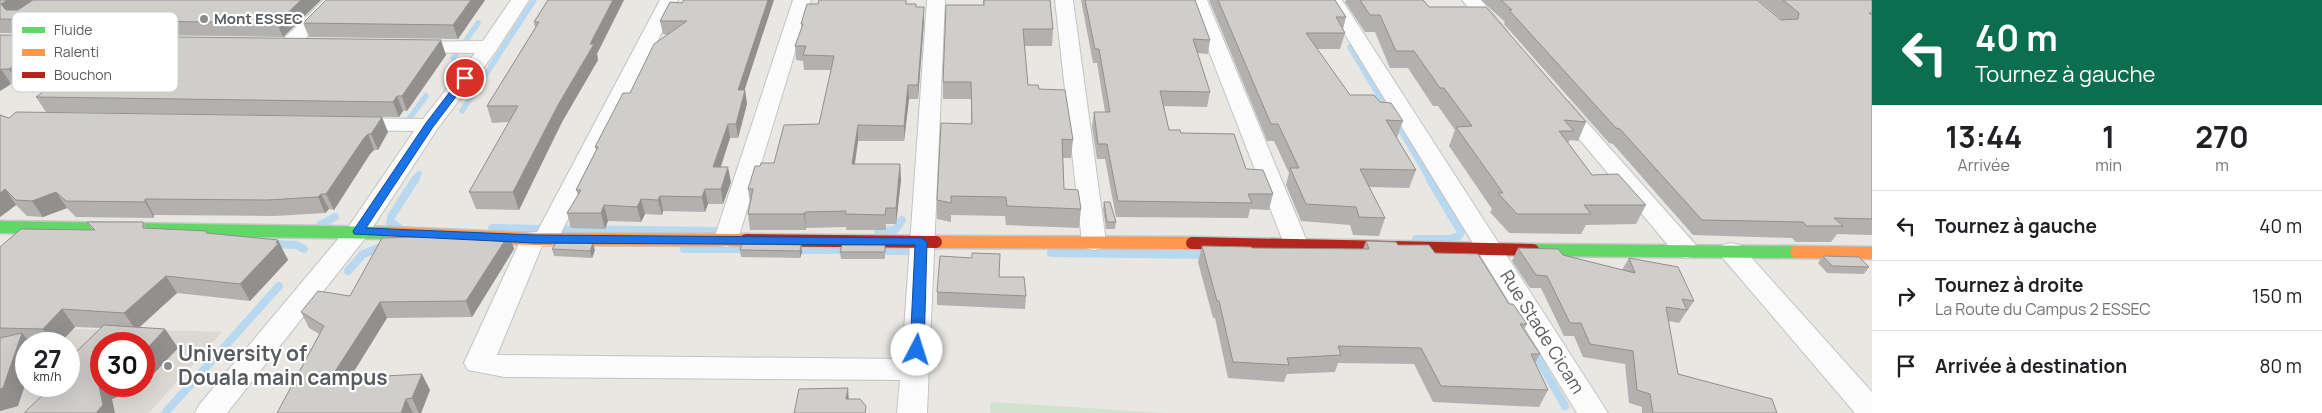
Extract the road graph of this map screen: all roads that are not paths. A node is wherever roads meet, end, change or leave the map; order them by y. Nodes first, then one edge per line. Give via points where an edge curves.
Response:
1 (334, 0) edge
2 (520, 0) edge
3 (669, 0) edge
4 (802, 0) edge
5 (936, 0) edge
6 (1064, 0) edge
7 (1198, 0) edge
8 (1334, 0) edge
9 (1471, 0) edge
10 (268, 45) edge
11 (288, 45) junction
12 (316, 45) edge
13 (393, 46) edge
14 (1510, 46) edge
15 (489, 47) junction
16 (1549, 91) edge
17 (329, 124) edge
18 (429, 125) junction
19 (0, 227) edge
20 (358, 231) junction
21 (540, 239) junction
22 (726, 240) junction
23 (922, 242) junction
24 (1094, 242) junction
25 (1296, 244) junction
26 (1491, 250) junction
27 (1686, 250) junction
28 (1731, 251) junction
29 (1872, 253) edge
30 (915, 370) junction
31 (1872, 412) edge
32 (210, 413) edge
33 (912, 413) edge
34 (1593, 413) edge

1 - 11 street
2 - 15 street
3 - 21 street
4 - 22 street
5 - 23 street
6 - 24 street
7 - 25 street
8 - 26 street, Rue Stade Cicam
9 - 14 street
10 - 11 street
11 - 12 street
13 - 15 street
15 - 18 street
16 - 27 street
17 - 18 street
18 - 20 street
19 - 20 street
20 - 21 street
20 - 32 street
21 - 22 street
21 - 30 street via 478,363 504,366
22 - 23 street
23 - 24 street
23 - 30 street
24 - 25 street
25 - 26 street
26 - 27 street
26 - 34 street, Rue Stade Cicam
27 - 28 street
28 - 29 street
28 - 31 street
30 - 33 street

